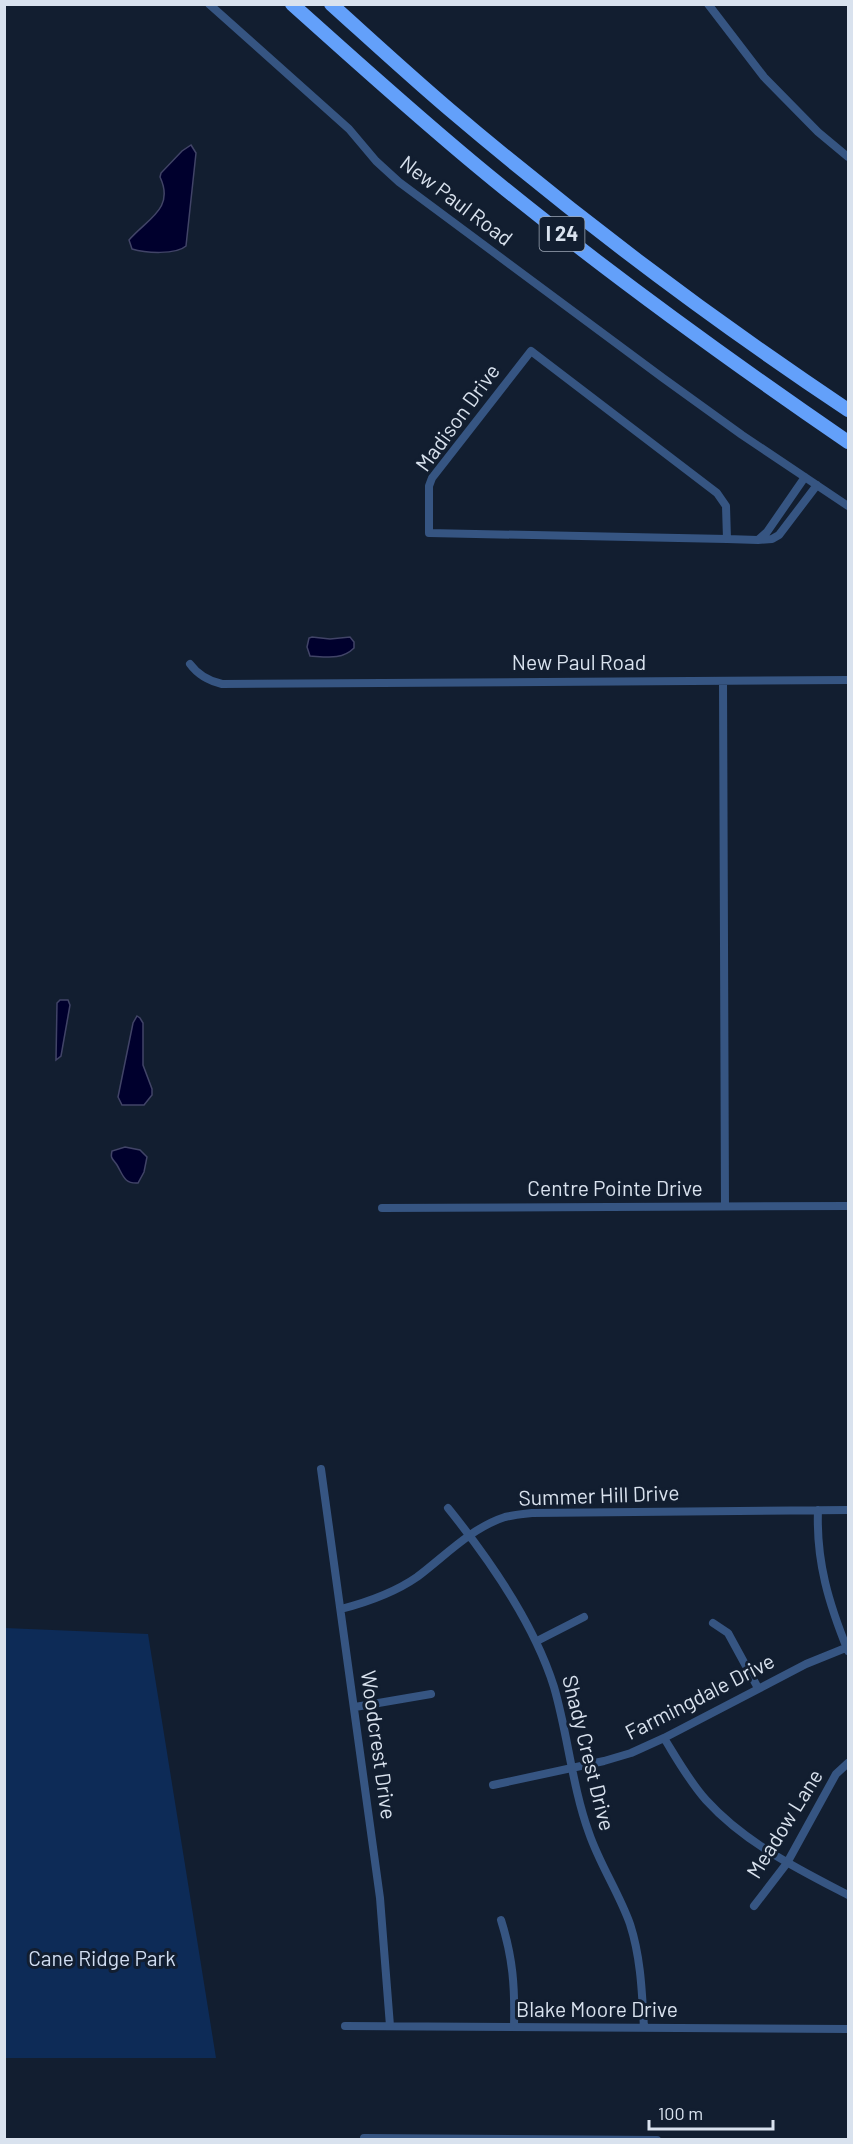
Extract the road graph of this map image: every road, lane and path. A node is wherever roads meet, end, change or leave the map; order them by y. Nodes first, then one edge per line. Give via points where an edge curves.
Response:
1 (209, 4) edge
2 (292, 4) edge
3 (331, 4) edge
4 (708, 4) edge
5 (849, 158) edge
6 (849, 410) edge
7 (849, 442) edge
8 (805, 477) junction
9 (817, 484) junction
10 (849, 506) edge
11 (785, 507) junction
12 (796, 514) junction
13 (727, 539) junction
14 (758, 540) junction
15 (190, 664) dead end
16 (849, 680) edge
17 (723, 681) junction
18 (725, 1206) junction
19 (849, 1206) edge
20 (382, 1208) dead end
21 (321, 1469) dead end
22 (448, 1508) dead end
23 (818, 1510) junction
24 (849, 1510) edge
25 (470, 1535) junction
26 (341, 1609) junction
27 (584, 1617) dead end
28 (713, 1623) dead end
29 (537, 1641) junction
30 (848, 1649) edge
31 (758, 1688) junction
32 (431, 1694) dead end
33 (355, 1707) junction
34 (664, 1738) junction
35 (849, 1763) edge
36 (573, 1768) junction
37 (493, 1785) dead end
38 (786, 1863) junction
39 (849, 1895) edge
40 (753, 1906) dead end
41 (501, 1920) dead end
42 (345, 2026) dead end
43 (390, 2026) junction
44 (514, 2027) junction
45 (644, 2028) junction
46 (849, 2029) edge
47 (364, 2138) edge
48 (657, 2139) edge

1 - 8 street, New Paul Road via 353,134 399,182 663,378
2 - 7 highway, I 24 via 494,180 676,321
3 - 6 highway, I 24 via 450,110 567,205 687,298
4 - 5 street via 764,77
8 - 9 street, New Paul Road
8 - 11 street
9 - 10 street, New Paul Road
9 - 12 street, Madison Drive
11 - 12 street
11 - 14 street
12 - 14 street, Madison Drive via 777,537
13 - 13 street, Madison Drive via 429,533 430,481 531,351 717,494 726,506
13 - 14 street, Madison Drive
15 - 17 street, New Paul Road via 202,676 222,684
16 - 17 street, New Paul Road
17 - 18 street
18 - 19 street, Centre Pointe Drive
18 - 20 street, Centre Pointe Drive
21 - 26 street, Woodcrest Drive
22 - 25 street, Shady Crest Drive
23 - 24 street, Summer Hill Drive
23 - 25 street, Summer Hill Drive via 532,1513 505,1517
23 - 30 street via 820,1566
25 - 26 street, Summer Hill Drive via 416,1578 364,1603
25 - 29 street, Shady Crest Drive
26 - 33 street, Woodcrest Drive
27 - 29 street
28 - 31 street via 728,1633
29 - 36 street, Shady Crest Drive via 554,1689
30 - 31 street, Farmingdale Drive
31 - 34 street, Farmingdale Drive
32 - 33 street
33 - 43 street, Woodcrest Drive via 380,1898
34 - 36 street, Farmingdale Drive via 631,1753
34 - 38 street via 706,1800 730,1823
35 - 38 street, Meadow Lane via 823,1793
36 - 37 street, Farmingdale Drive
36 - 45 street, Shady Crest Drive via 589,1834 630,1923 642,1981
38 - 39 street
38 - 40 street, Meadow Lane
41 - 44 street via 513,1965
42 - 43 street, Blake Moore Drive
43 - 44 street, Blake Moore Drive
44 - 45 street, Blake Moore Drive
45 - 46 street, Blake Moore Drive
47 - 48 street

